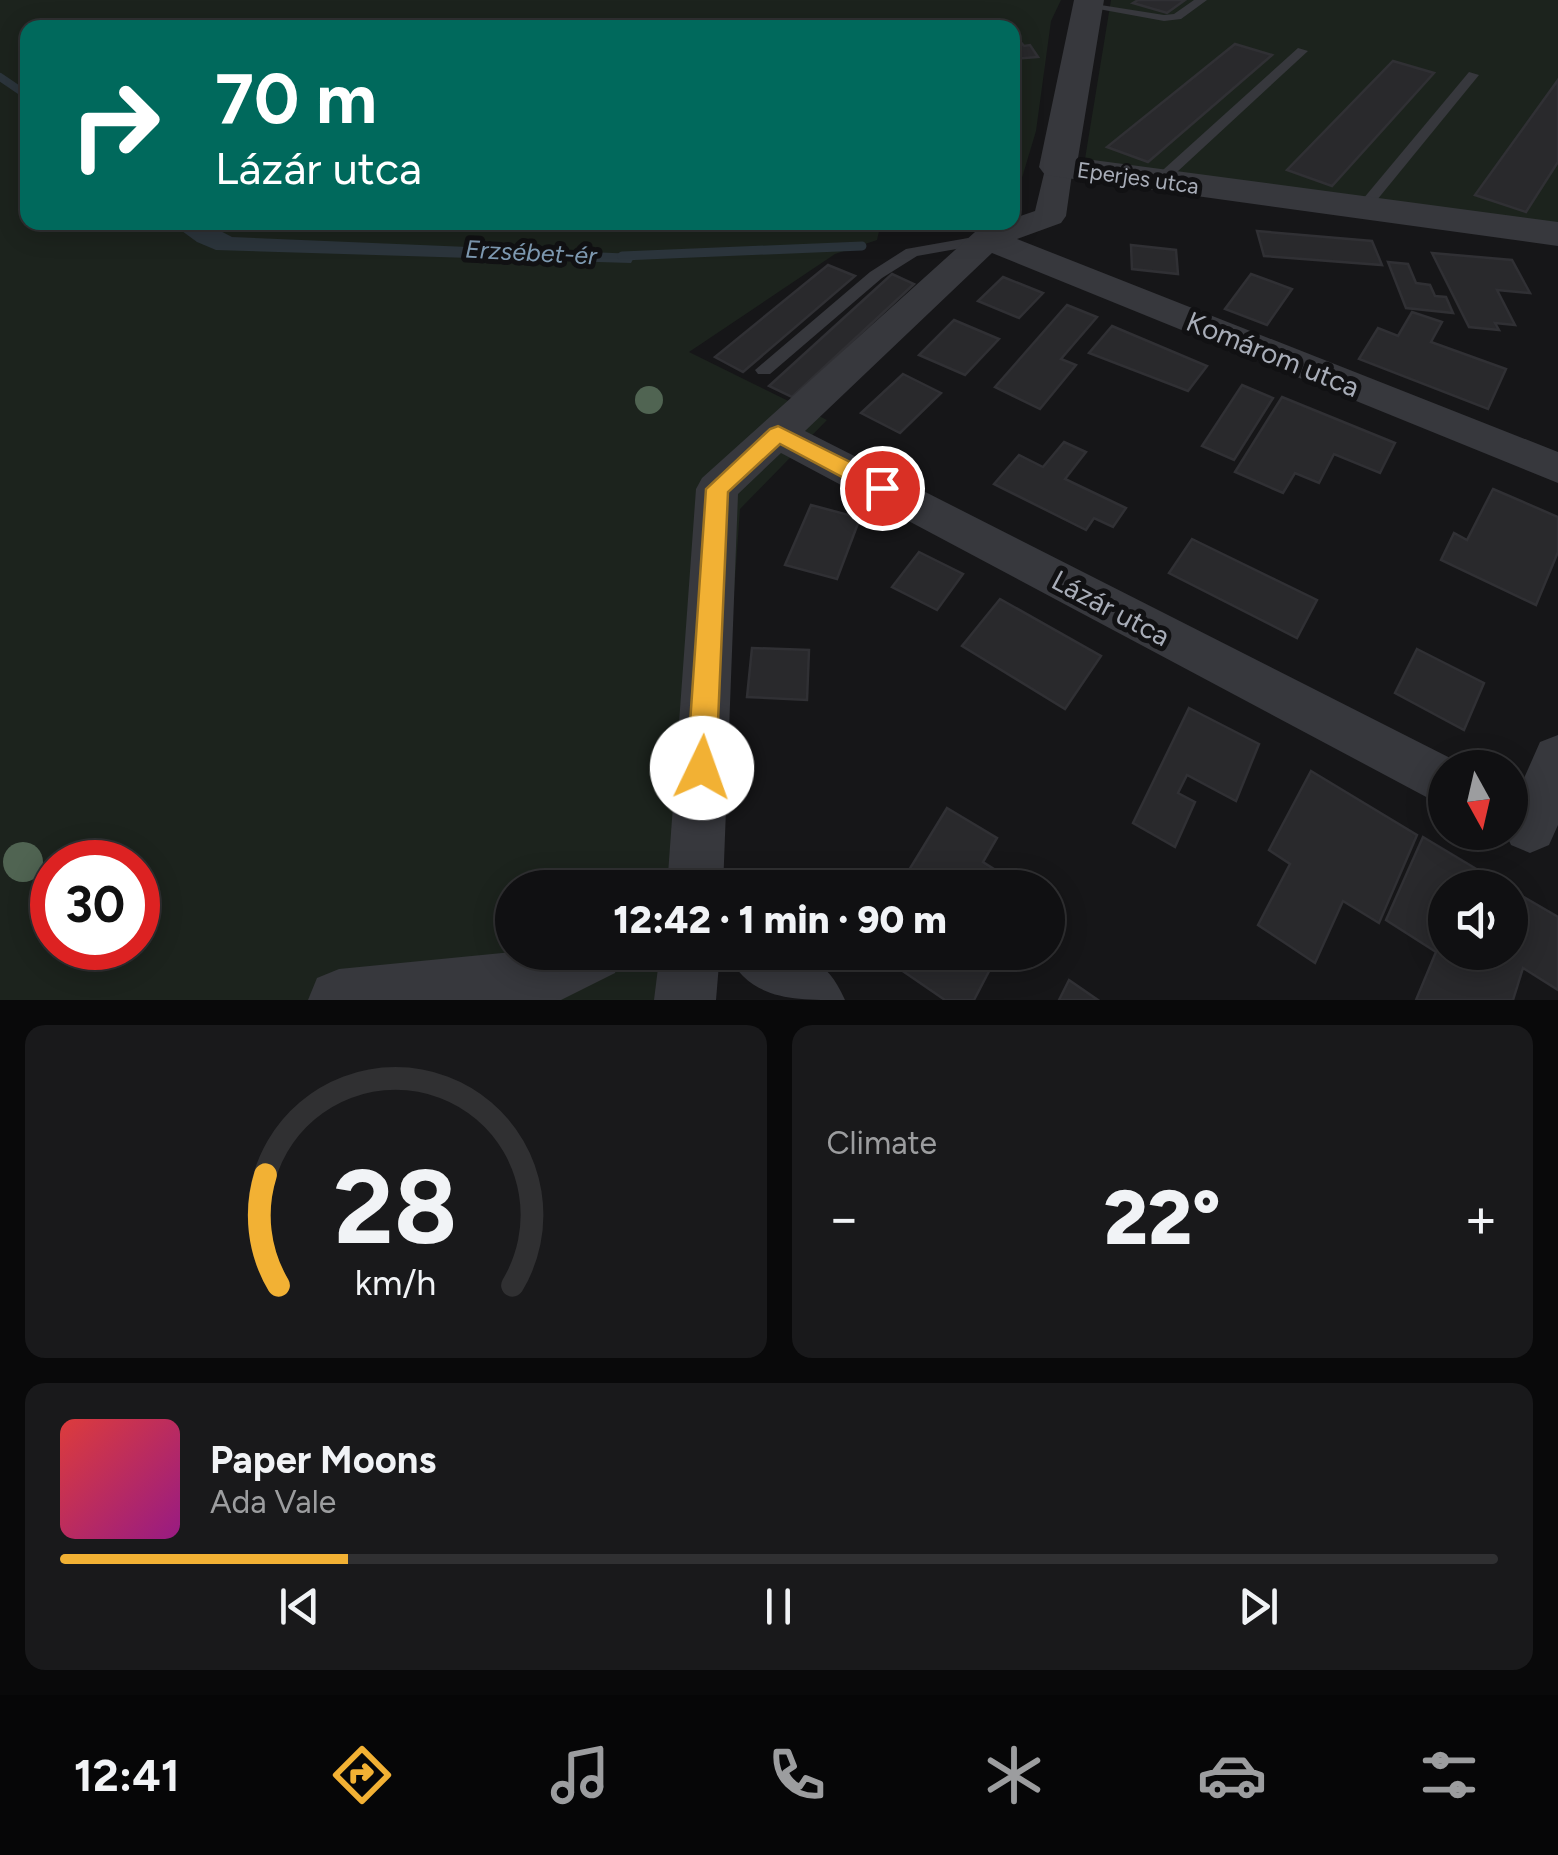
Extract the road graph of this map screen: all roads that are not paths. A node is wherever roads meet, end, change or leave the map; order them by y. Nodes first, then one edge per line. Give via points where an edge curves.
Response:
1 (1200, 0) edge
2 (1089, 3) edge
3 (1302, 51) dead end
4 (1473, 74) dead end
5 (1058, 167) junction
6 (1159, 181) junction
7 (1364, 208) junction
8 (1020, 227) edge
9 (1013, 230) edge
10 (1558, 234) edge
11 (987, 240) junction
12 (764, 370) dead end
13 (778, 434) junction
14 (1558, 468) edge
15 (1558, 759) edge
16 (1428, 773) edge
17 (1533, 828) edge
18 (696, 870) edge
19 (557, 970) edge
20 (688, 970) edge
21 (777, 970) edge
22 (418, 997) edge
23 (339, 1000) edge
24 (685, 1000) edge
25 (814, 1000) edge

1 - 2 lane via 1164,18
2 - 5 street
3 - 6 lane
4 - 7 lane
5 - 6 street, Eperjes utca
5 - 8 street, Eperjes utca via 1050,216
6 - 7 street, Eperjes utca
7 - 10 street, Eperjes utca
9 - 11 street, Eperjes utca
11 - 12 lane via 912,252
11 - 13 street, Eperjes utca
11 - 14 street, Komárom utca
13 - 16 street, Lázár utca
13 - 18 street, Eperjes utca via 717,489
15 - 17 street
19 - 22 street via 536,980
20 - 24 street
21 - 25 street
22 - 23 street

